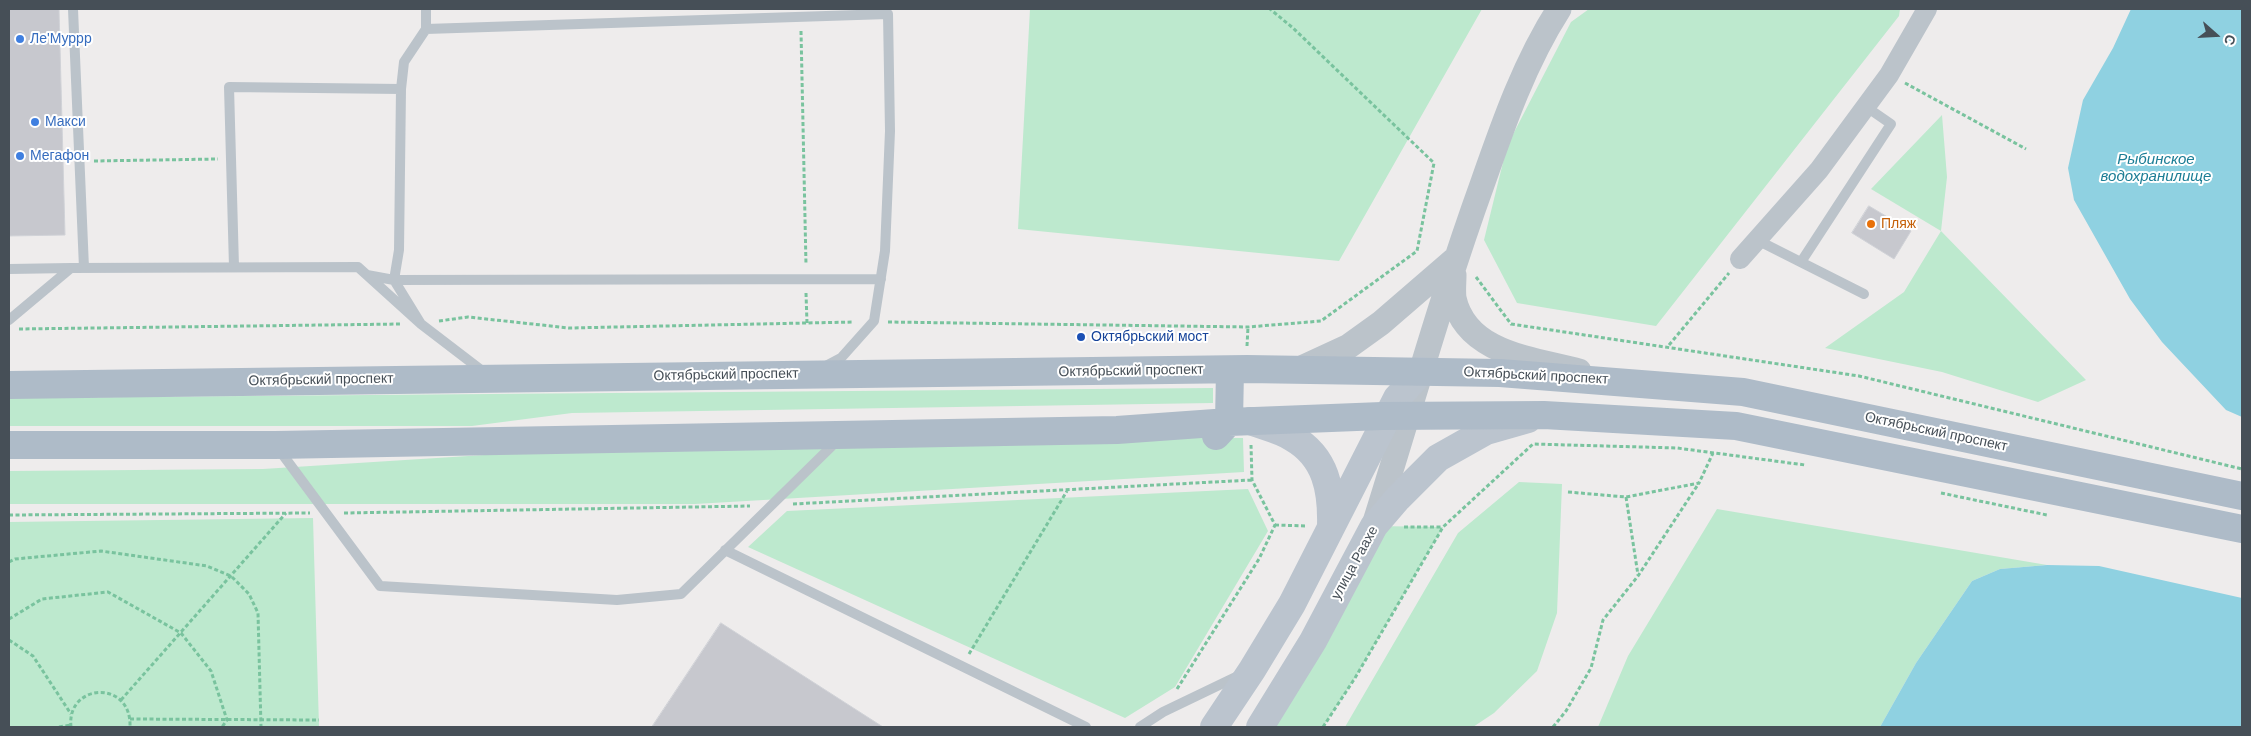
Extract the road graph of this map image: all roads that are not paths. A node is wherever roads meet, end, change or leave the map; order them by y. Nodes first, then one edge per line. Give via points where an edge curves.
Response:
1 (73, 9) edge
2 (426, 9) edge
3 (1559, 9) edge
4 (1927, 9) edge
5 (888, 11) edge
6 (426, 29) junction
7 (401, 89) junction
8 (1865, 106) junction
9 (1757, 240) junction
10 (1740, 259) road end
11 (1801, 262) junction
12 (1463, 266) junction
13 (234, 267) junction
14 (71, 268) junction
15 (84, 268) junction
16 (9, 269) edge
17 (366, 275) junction
18 (881, 279) junction
19 (394, 280) junction
20 (1864, 294) dead end
21 (9, 320) edge
22 (421, 324) junction
23 (1230, 370) junction
24 (1297, 370) junction
25 (1422, 371) junction
26 (809, 374) junction
27 (492, 378) junction
28 (1614, 380) junction
29 (9, 385) edge
30 (1544, 415) junction
31 (1397, 416) junction
32 (1239, 421) junction
33 (844, 434) junction
34 (9, 445) edge
35 (275, 445) junction
36 (2242, 496) edge
37 (1374, 526) junction
38 (1331, 527) junction
39 (2242, 529) edge
40 (725, 550) junction
41 (1252, 670) junction
42 (1086, 727) edge
43 (1140, 727) edge
44 (1214, 727) edge
45 (1260, 727) edge

1 - 15 lane
2 - 6 lane
3 - 12 street via 1544,32 1520,83
4 - 8 street via 1889,74
5 - 6 lane via 801,17
5 - 18 lane via 890,131
6 - 7 lane via 404,62
7 - 13 lane via 228,87
7 - 19 lane via 399,250
8 - 9 street via 1819,170
8 - 11 lane via 1891,124
9 - 10 street
9 - 11 lane
11 - 20 lane
12 - 24 street via 1349,346
12 - 25 street
12 - 28 street via 1454,297 1463,321 1480,338 1500,351
13 - 15 lane
13 - 17 lane via 358,267
14 - 15 lane
14 - 16 lane
14 - 21 lane
17 - 19 lane
17 - 22 lane
18 - 19 lane
18 - 26 lane via 874,321 841,358
19 - 22 lane
22 - 27 lane
23 - 24 main road, Октябрьский проспект
23 - 26 main road, Октябрьский проспект
23 - 32 main road
24 - 25 main road, Октябрьский проспект
25 - 28 main road, Октябрьский проспект
25 - 31 main road via 1397,398
26 - 27 main road, Октябрьский проспект
27 - 29 main road, Октябрьский проспект
28 - 36 main road, Октябрьский проспект via 1742,392
30 - 31 main road
30 - 37 main road, улица Раахе via 1486,431 1438,458
30 - 39 main road via 1736,426
31 - 32 main road
31 - 37 street
31 - 38 main road
32 - 33 main road via 1210,440 1050,447 1026,431
32 - 38 main road via 1293,437 1314,455 1326,475 1332,501
33 - 35 main road
33 - 40 lane
34 - 35 main road
35 - 40 lane via 380,586 617,600 682,594
37 - 45 main road, улица Раахе via 1313,641
38 - 41 main road via 1292,604
40 - 42 lane
41 - 43 lane via 1163,712
41 - 44 main road

